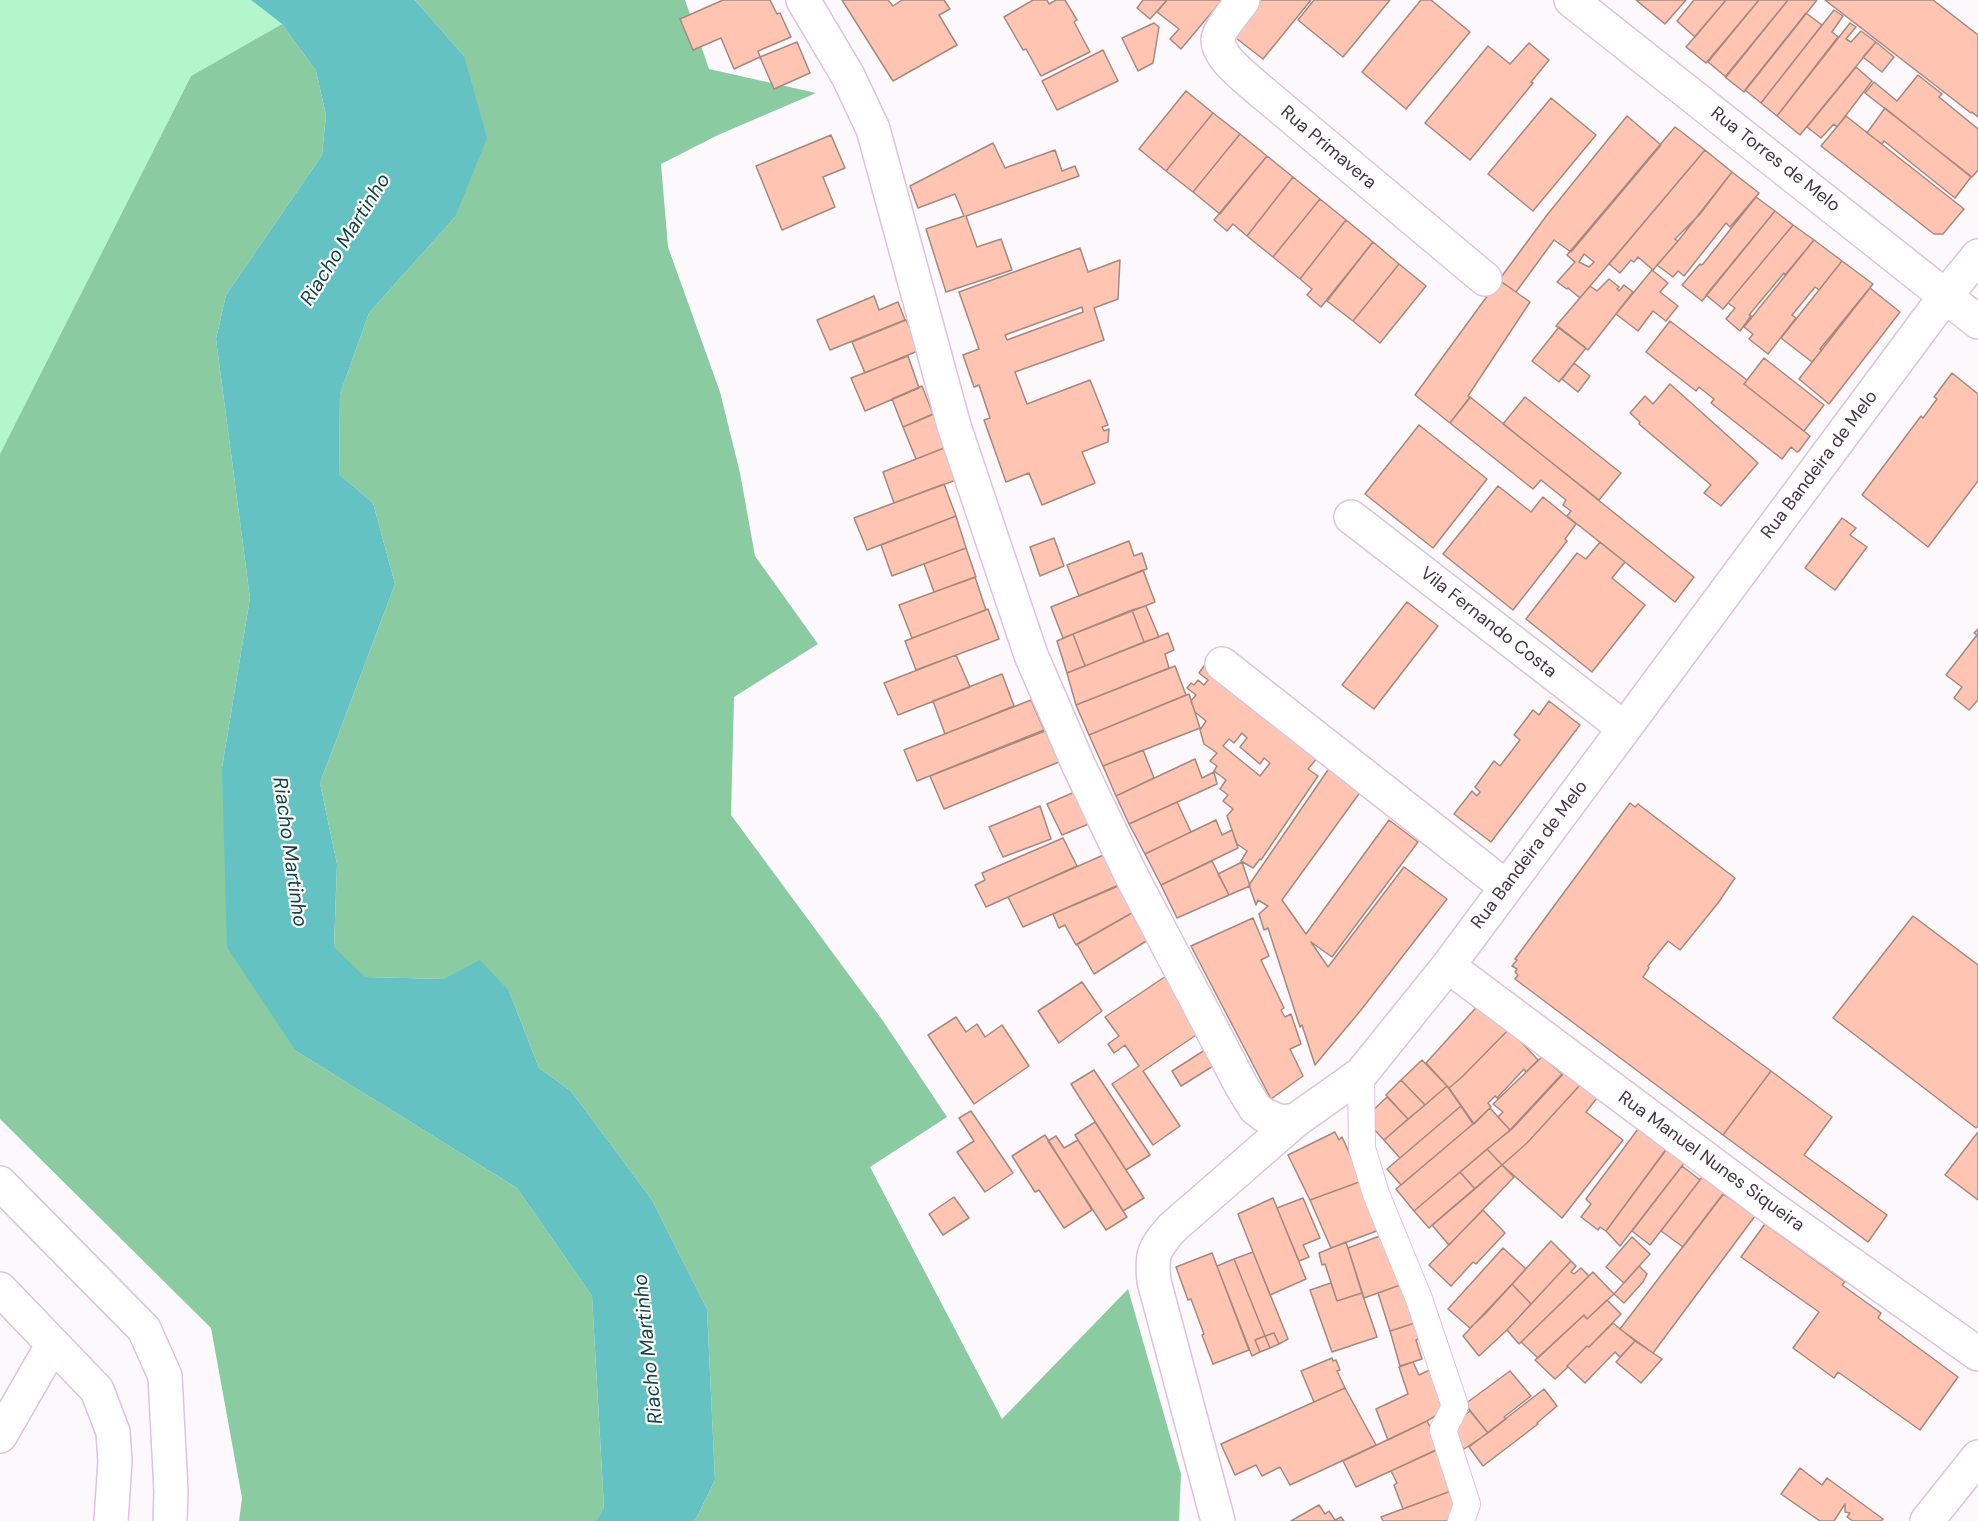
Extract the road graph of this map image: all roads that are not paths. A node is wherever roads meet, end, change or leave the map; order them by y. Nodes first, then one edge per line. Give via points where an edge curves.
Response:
1 (803, 0) edge
2 (1243, 0) edge
3 (1571, 0) edge
4 (1978, 256) edge
5 (1485, 279) dead end
6 (1946, 295) junction
7 (1978, 322) edge
8 (1352, 517) dead end
9 (1222, 664) dead end
10 (1624, 728) junction
11 (1506, 887) junction
12 (1448, 966) junction
13 (1361, 1074) junction
14 (1296, 1120) junction
15 (0, 1183) edge
16 (0, 1289) edge
17 (53, 1344) junction
18 (1978, 1354) edge
19 (0, 1436) edge
20 (1978, 1457) edge
21 (111, 1521) edge
22 (170, 1521) edge
23 (1218, 1521) edge
24 (1461, 1521) edge
25 (1927, 1521) edge

1 - 14 street via 848,76 873,129 954,426 1031,655 1079,766 1130,873 1255,1108 1281,1122
2 - 5 street, Rua Primavera via 1218,40 1228,62
3 - 6 street, Rua Torres de Melo
4 - 6 street, Rua Bandeira de Melo
6 - 7 street, Rua Torres de Melo
6 - 10 street, Rua Bandeira de Melo
8 - 10 street, Vila Fernando Costa
9 - 11 street
10 - 11 street, Rua Bandeira de Melo
11 - 12 street, Rua Bandeira de Melo
12 - 13 street, Rua Bandeira de Melo
12 - 18 street, Rua Manuel Nunes Siqueira via 1765,1203
13 - 14 street, Rua Bandeira de Melo
13 - 24 lane via 1362,1148 1455,1406 1443,1430 1467,1504
14 - 23 street, Rua Bandeira de Melo via 1172,1228 1158,1244 1152,1260 1154,1281
15 - 22 street via 144,1329 165,1376
16 - 17 street
17 - 19 street
17 - 21 street via 98,1390 114,1432
20 - 25 street

